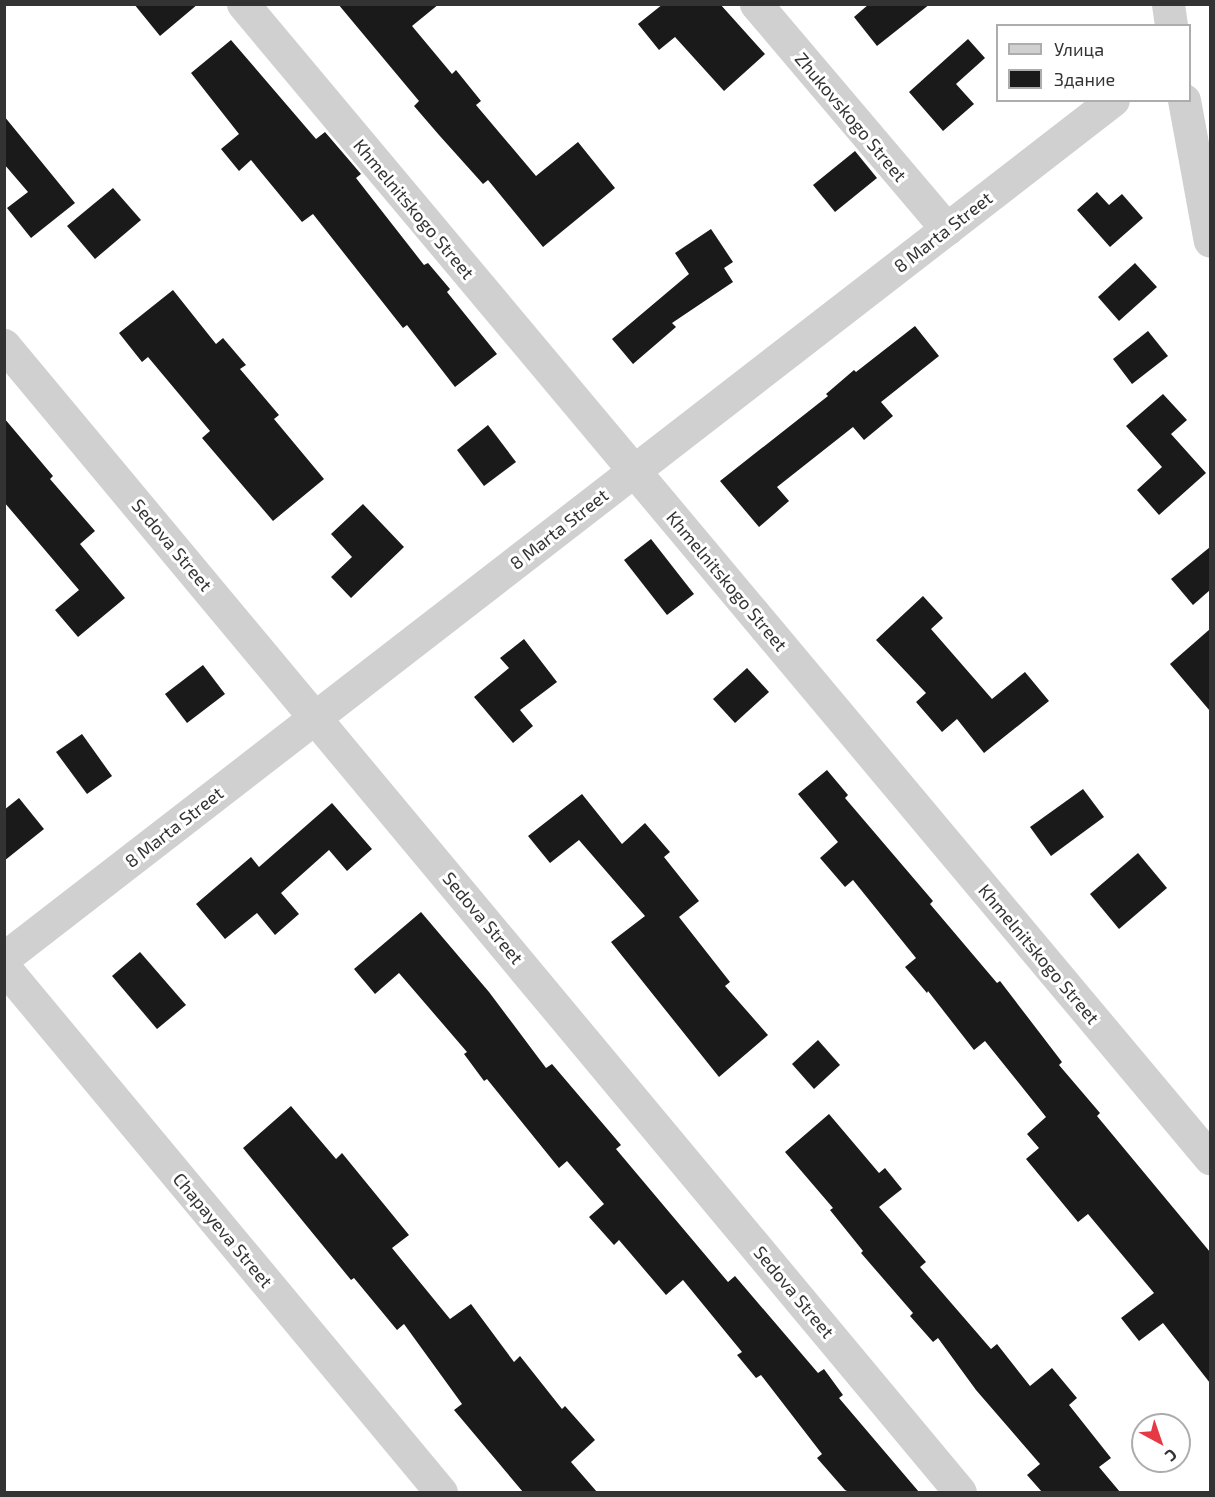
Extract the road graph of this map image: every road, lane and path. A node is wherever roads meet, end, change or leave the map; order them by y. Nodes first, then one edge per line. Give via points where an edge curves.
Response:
1 (243, 4) edge
2 (756, 4) edge
3 (1168, 4) edge
4 (1171, 24) edge
5 (1110, 102) edge
6 (1184, 102) edge
7 (947, 229) junction
8 (1210, 242) edge
9 (4, 345) edge
10 (634, 471) junction
11 (316, 717) junction
12 (4, 958) edge
13 (4, 967) edge
14 (1210, 1158) edge
15 (441, 1492) edge
16 (960, 1492) edge

1 - 10 street, Khmelnitskogo Street
2 - 7 street, Zhukovskogo Street
3 - 4 street
5 - 7 street, 8 Marta Street
6 - 8 street
7 - 10 street, 8 Marta Street
9 - 11 street, Sedova Street
10 - 11 street, 8 Marta Street
10 - 14 street, Khmelnitskogo Street
11 - 12 street, 8 Marta Street
11 - 16 street, Sedova Street
13 - 15 street, Chapayeva Street

